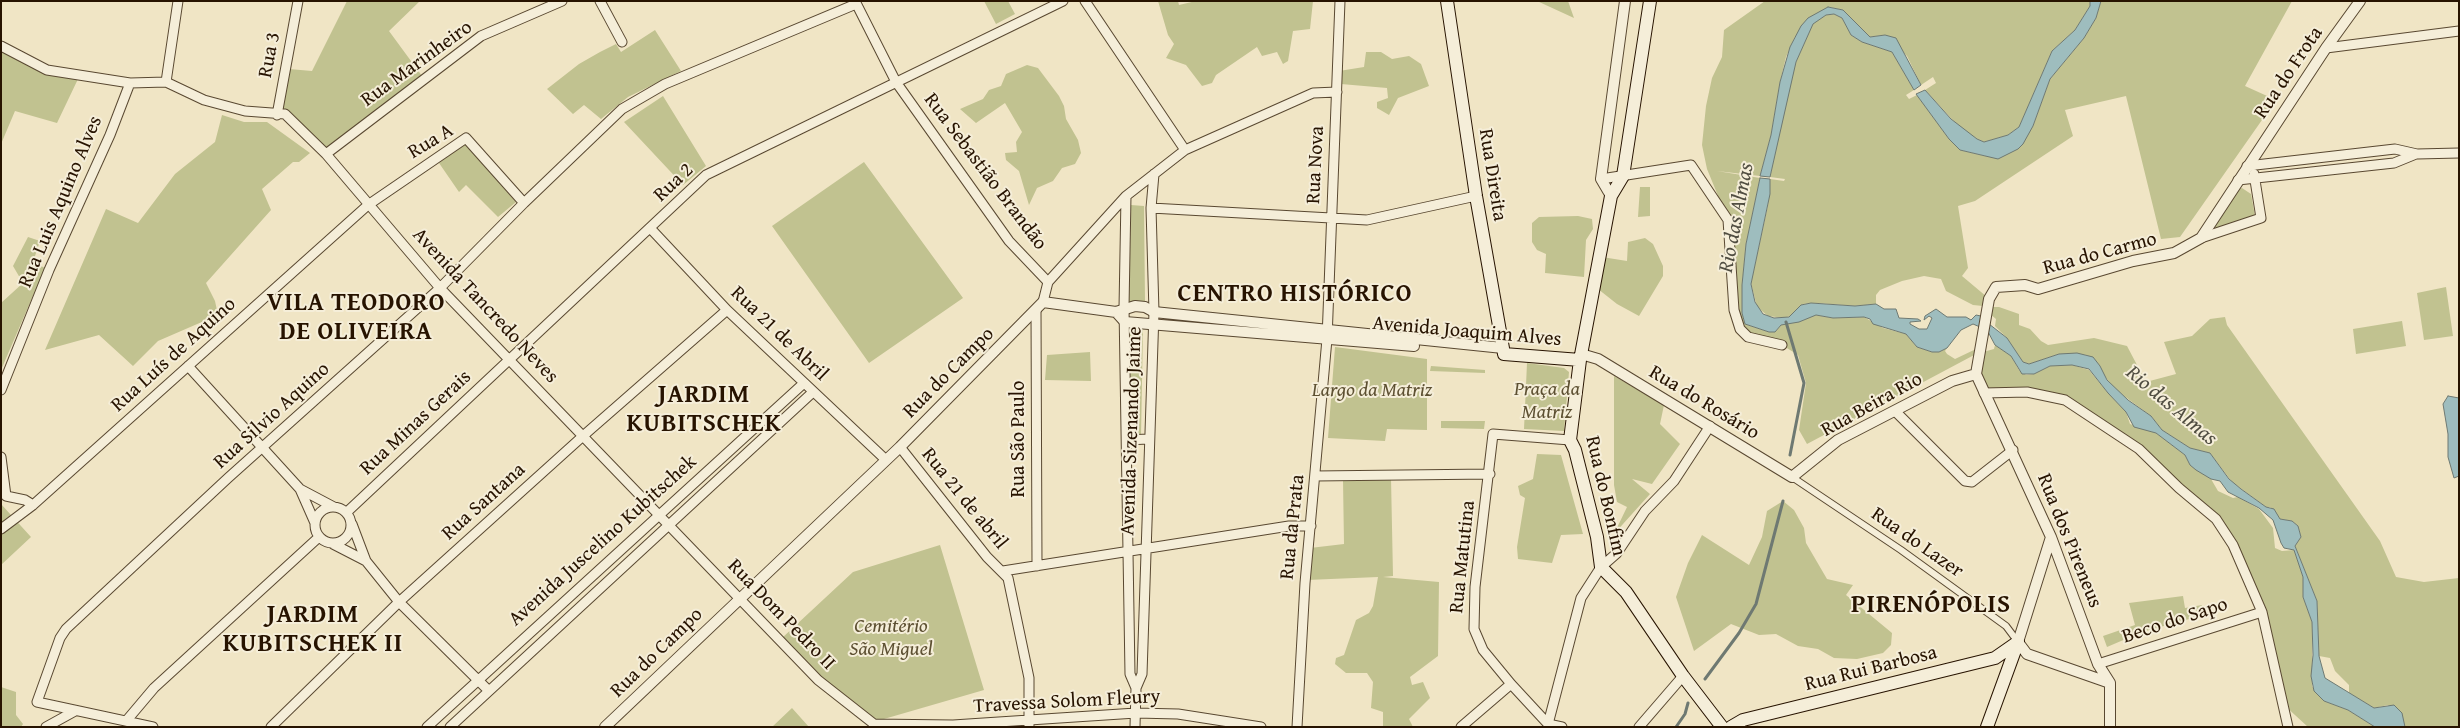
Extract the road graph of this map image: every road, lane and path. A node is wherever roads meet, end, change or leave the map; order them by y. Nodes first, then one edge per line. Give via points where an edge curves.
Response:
1 (178, 1) edge
2 (298, 1) edge
3 (562, 1) edge
4 (600, 1) edge
5 (1062, 1) edge
6 (1085, 1) edge
7 (1340, 1) edge
8 (1447, 1) edge
9 (1625, 1) edge
10 (1650, 1) edge
11 (2360, 1) edge
12 (855, 2) edge
13 (2459, 31) edge
14 (622, 42) dead end
15 (1, 46) edge
16 (2326, 48) junction
17 (166, 82) junction
18 (896, 82) junction
19 (130, 84) junction
20 (1337, 92) junction
21 (276, 115) junction
22 (1185, 150) junction
23 (2459, 153) edge
24 (326, 154) junction
25 (2417, 154) junction
26 (2251, 166) junction
27 (1154, 174) junction
28 (1623, 176) junction
29 (1601, 179) junction
30 (2254, 179) junction
31 (2238, 180) junction
32 (1126, 196) junction
33 (1476, 196) junction
34 (1611, 196) junction
35 (524, 203) junction
36 (368, 205) junction
37 (1151, 208) junction
38 (1331, 216) junction
39 (650, 229) junction
40 (2201, 238) junction
41 (1048, 282) junction
42 (440, 288) junction
43 (1043, 302) junction
44 (727, 310) junction
45 (1120, 310) junction
46 (1036, 311) junction
47 (1153, 318) junction
48 (1125, 322) junction
49 (1327, 335) junction
50 (1782, 346) dead end
51 (1504, 351) junction
52 (1581, 357) junction
53 (510, 360) junction
54 (188, 366) junction
55 (1976, 374) junction
56 (804, 383) junction
57 (1, 390) edge
58 (814, 392) junction
59 (1984, 393) junction
60 (1895, 410) junction
61 (1710, 426) junction
62 (583, 436) junction
63 (1148, 439) junction
64 (1127, 440) junction
65 (1570, 440) junction
66 (263, 447) junction
67 (900, 447) junction
68 (2013, 450) junction
69 (1, 457) edge
70 (886, 460) junction
71 (1490, 474) junction
72 (1315, 476) junction
73 (1792, 477) junction
74 (300, 489) junction
75 (6, 496) junction
76 (1, 505) edge
77 (33, 505) junction
78 (334, 507) junction
79 (347, 512) junction
80 (659, 514) junction
81 (315, 522) junction
82 (352, 524) junction
83 (669, 524) junction
84 (1311, 526) junction
85 (1, 529) edge
86 (319, 537) junction
87 (2051, 537) junction
88 (333, 544) junction
89 (1145, 548) junction
90 (1128, 552) junction
91 (366, 561) junction
92 (1037, 566) junction
93 (1601, 567) junction
94 (1003, 571) junction
95 (741, 598) junction
96 (399, 602) junction
97 (2262, 612) junction
98 (2018, 642) junction
99 (1995, 658) junction
100 (2098, 664) junction
101 (1683, 676) junction
102 (478, 680) junction
103 (2003, 681) junction
104 (2110, 683) junction
105 (1510, 684) junction
106 (1136, 688) junction
107 (489, 691) junction
108 (75, 711) junction
109 (1136, 713) junction
110 (127, 720) junction
111 (1029, 724) edge
112 (1548, 724) junction
113 (872, 725) edge
114 (953, 726) edge
115 (46, 727) edge
116 (153, 727) edge
117 (270, 727) edge
118 (427, 727) edge
119 (450, 727) edge
120 (605, 727) edge
121 (1135, 727) edge
122 (1261, 727) edge
123 (1298, 727) edge
124 (1461, 727) edge
125 (1562, 727) edge
126 (1639, 727) edge
127 (1722, 727) edge
128 (1731, 727) edge
129 (1987, 727) edge
130 (2110, 727) edge
131 (2288, 727) edge

1 - 17 street
2 - 21 street, Rua 3
3 - 24 street, Rua Marinheiro via 482,36
4 - 14 street
5 - 18 street, Rua 2
6 - 22 street
7 - 20 street, Rua Nova
8 - 33 main road, Rua Direita
9 - 29 street
10 - 28 main road
11 - 16 street, Rua do Frota
12 - 18 street, Rua Sebastião Brandão
12 - 35 street, Rua Silvio Aquino via 665,84 622,109
13 - 16 street
15 - 19 street via 46,70
16 - 26 street, Rua do Frota
17 - 19 street
17 - 21 street via 204,100 245,112
18 - 39 street, Rua 2 via 706,175
18 - 41 street, Rua Sebastião Brandão via 1009,241
19 - 57 street, Rua Luis Aquino Alves
20 - 22 street, Rua do Campo via 1313,93
20 - 38 street, Rua Nova
21 - 24 street, Avenida Tancredo Neves via 285,114
22 - 27 street, Rua do Campo
23 - 25 street
24 - 36 street, Avenida Tancredo Neves
25 - 26 street via 2396,149
25 - 30 street via 2394,163
26 - 30 street
26 - 31 street
27 - 32 street, Rua do Campo
27 - 37 street, Avenida Sizenando Jaime
28 - 29 street
28 - 34 main road
28 - 50 street via 1691,165 1728,220 1733,303 1740,329 1748,337
29 - 34 street
30 - 31 street
30 - 40 street via 2261,218
31 - 40 street
32 - 41 street, Rua do Campo
32 - 45 street, Avenida Sizenando Jaime
33 - 38 street via 1367,220
33 - 51 main road, Rua Direita
34 - 52 main road, Rua do Bonfim
35 - 36 street, Rua A via 466,138
35 - 42 street, Rua Silvio Aquino
36 - 42 street, Avenida Tancredo Neves
36 - 54 street, Rua Luís de Aquino
37 - 38 street
37 - 47 street, Avenida Sizenando Jaime
38 - 49 street, Rua Nova
39 - 44 street, Rua 21 de Abril
39 - 53 street, Rua 2
40 - 55 street, Rua do Carmo via 2174,252 2038,289 2025,285 1996,287 1989,298
41 - 43 street, Rua do Campo
42 - 53 street, Avenida Tancredo Neves
42 - 66 street, Rua Silvio Aquino
43 - 45 street, Avenida Joaquim Alves
43 - 46 street, Rua do Campo
44 - 56 street, Rua 21 de Abril
44 - 62 street, Rua Santana
45 - 47 street, Avenida Joaquim Alves via 1145,307
45 - 48 street
46 - 67 street, Rua do Campo
46 - 92 street, Rua São Paulo
47 - 48 street, Avenida Joaquim Alves
47 - 49 street, Avenida Joaquim Alves
47 - 63 street, Avenida Sizenando Jaime
48 - 64 street, Avenida Sizenando Jaime
49 - 51 street, Avenida Joaquim Alves
49 - 72 street, Rua da Prata
51 - 52 main road, Avenida Joaquim Alves
52 - 61 street, Rua do Rosário via 1598,359
52 - 65 main road, Rua do Bonfim
53 - 62 street, Avenida Tancredo Neves
53 - 79 street, Rua Minas Gerais
54 - 66 street
54 - 77 street, Rua Luís de Aquino
55 - 59 street, Rua dos Pireneus
55 - 60 street, Rua Beira Rio via 1952,381
56 - 58 street, Rua 21 de Abril
56 - 80 street, Avenida Juscelino Kubitschek
58 - 70 street, Rua 21 de Abril
58 - 83 street, Avenida Juscelino Kubitschek
59 - 68 street, Rua dos Pireneus
59 - 97 street via 2027,392 2065,400 2139,449 2178,488 2216,519 2233,545
60 - 68 street via 1965,481 1972,482
60 - 73 street, Rua Beira Rio via 1838,440
61 - 73 street, Rua do Rosário
61 - 93 street via 1674,481 1645,511 1617,554
62 - 80 street, Avenida Tancredo Neves
62 - 96 street, Rua Santana
63 - 64 street
63 - 89 street, Avenida Sizenando Jaime
64 - 90 street, Avenida Sizenando Jaime
65 - 71 street, Rua Matutina via 1493,434
65 - 93 main road, Rua do Bonfim via 1597,537
66 - 74 street
66 - 108 street, Rua Silvio Aquino via 66,629 37,702
67 - 70 street, Rua do Campo
67 - 94 street, Rua 21 de abril via 987,557
68 - 87 street, Rua dos Pireneus
69 - 75 street
70 - 95 street, Rua do Campo
71 - 72 street
71 - 105 street, Rua Matutina via 1474,587 1474,629 1483,650
72 - 84 street, Rua da Prata
73 - 98 street, Rua do Lazer via 2006,626
74 - 78 street
74 - 81 street
75 - 76 street
75 - 77 street
77 - 85 street, Rua Luís de Aquino
78 - 79 street
78 - 81 street via 321,511
79 - 82 street
80 - 83 street, Avenida Tancredo Neves
80 - 102 street, Avenida Juscelino Kubitschek
81 - 86 street
82 - 88 street via 347,538
82 - 91 street
83 - 95 street, Rua Dom Pedro II
83 - 107 street, Avenida Juscelino Kubitschek
84 - 89 street via 1288,526
84 - 123 street, Rua da Prata via 1304,583
86 - 88 street
86 - 110 street via 154,688
87 - 98 street
87 - 100 street, Rua dos Pireneus
88 - 91 street
89 - 90 street
89 - 106 street, Avenida Sizenando Jaime via 1142,674
90 - 92 street
90 - 106 street, Avenida Sizenando Jaime via 1130,674
91 - 96 street
92 - 94 street
93 - 101 main road, Rua do Bonfim via 1626,592
93 - 112 street via 1581,598
94 - 111 street via 1008,578 1029,678
95 - 113 street, Rua Dom Pedro II via 818,680
95 - 120 street, Rua do Campo
96 - 102 street
96 - 117 street, Rua Santana
97 - 100 street, Beco do Sapo
97 - 131 street
98 - 99 main road, Rua Rui Barbosa
98 - 103 main road
98 - 104 street via 2027,654
99 - 103 main road via 2004,668
99 - 128 main road, Rua Rui Barbosa via 1743,720
100 - 104 street, Rua dos Pireneus
101 - 126 street
101 - 127 main road, Rua do Bonfim
102 - 107 street
102 - 118 street, Avenida Juscelino Kubitschek
103 - 129 main road
104 - 130 street
105 - 112 street, Rua Matutina
105 - 124 street
106 - 109 street, Avenida Sizenando Jaime
107 - 119 street, Avenida Juscelino Kubitschek
108 - 110 street
108 - 115 street
109 - 111 street, Travessa Solom Fleury
109 - 121 street, Avenida Sizenando Jaime
109 - 122 street, Travessa Solom Fleury via 1178,714
110 - 116 street
111 - 114 street, Travessa Solom Fleury
112 - 125 street
113 - 114 street, Travessa Solom Fleury

